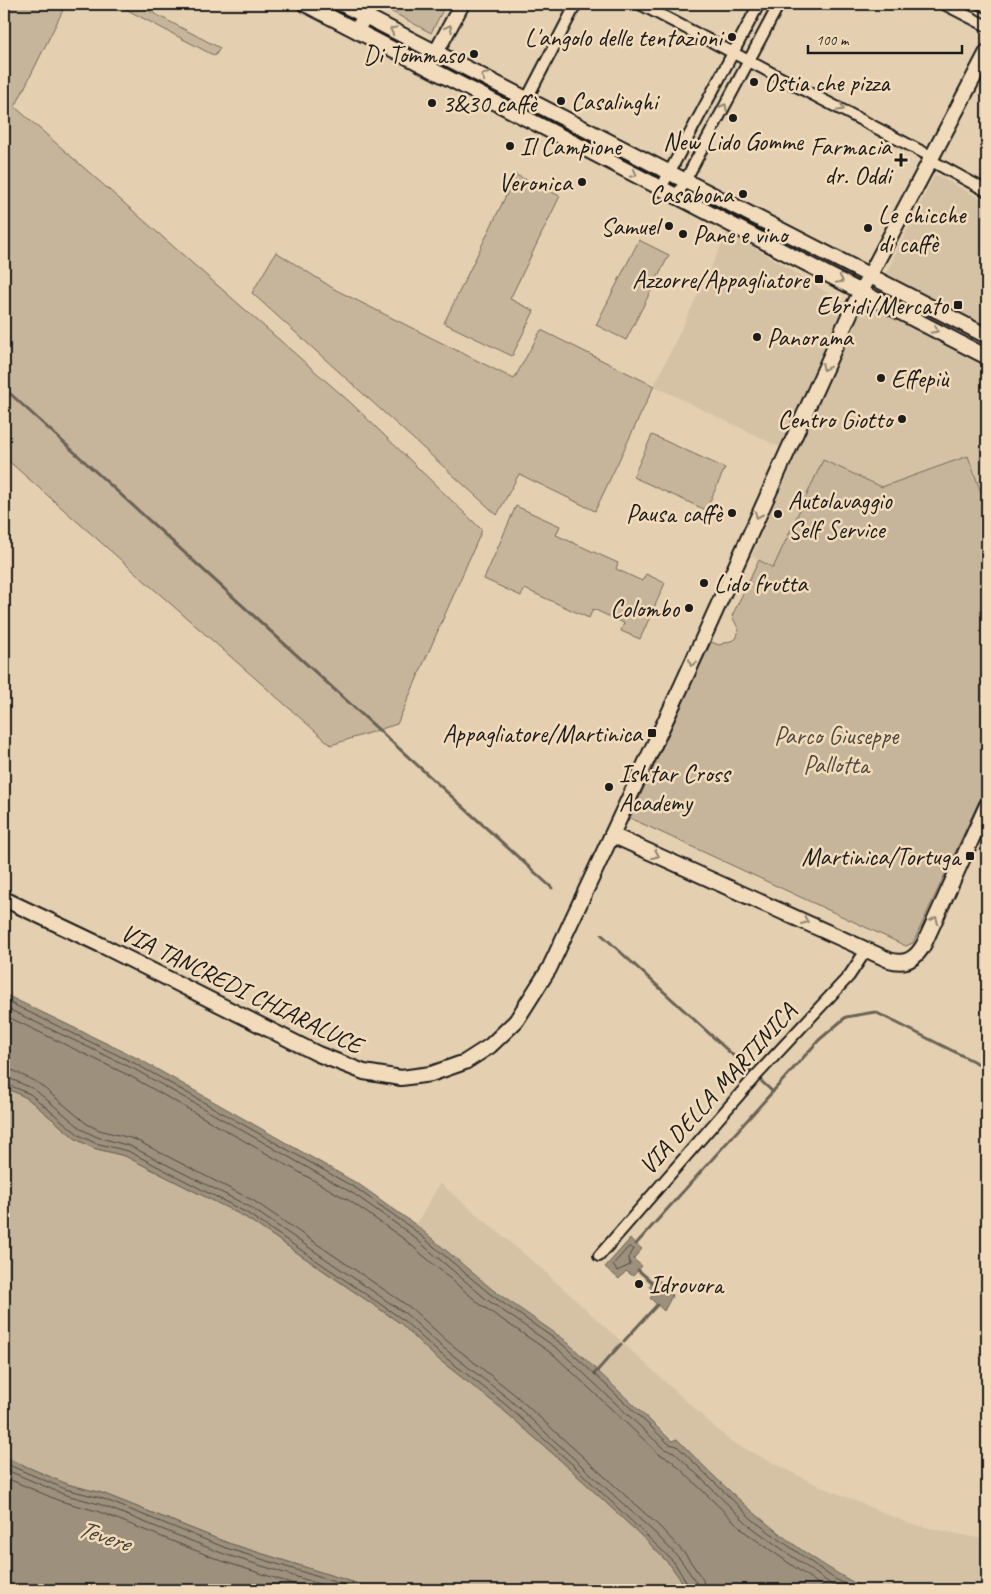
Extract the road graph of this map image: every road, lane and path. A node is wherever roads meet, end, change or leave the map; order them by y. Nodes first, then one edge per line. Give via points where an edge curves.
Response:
1 (305, 4) edge
2 (342, 4) edge
3 (462, 4) edge
4 (576, 4) edge
5 (640, 4) edge
6 (759, 4) edge
7 (779, 4) edge
8 (944, 4) edge
9 (981, 4) edge
10 (987, 7) edge
11 (368, 9) edge
12 (987, 26) edge
13 (357, 31) junction
14 (437, 52) junction
15 (734, 52) junction
16 (987, 52) edge
17 (749, 60) junction
18 (429, 68) junction
19 (527, 98) junction
20 (519, 114) junction
21 (931, 158) junction
22 (669, 172) junction
23 (685, 180) junction
24 (661, 188) junction
25 (987, 191) edge
26 (677, 196) junction
27 (870, 275) junction
28 (861, 292) junction
29 (982, 333) edge
30 (967, 347) junction
31 (987, 357) edge
32 (987, 805) edge
33 (612, 836) junction
34 (4, 899) edge
35 (867, 949) junction
36 (599, 1256) dead end

1 - 13 street
2 - 11 street
14 -> 3 street
4 - 19 street
5 - 15 street
6 - 15 street
7 - 17 street
8 - 12 street
9 - 10 street
11 - 13 street
14 -> 11 street
13 - 18 street
14 - 18 street
19 -> 14 street
15 - 17 street
15 - 22 street
16 - 21 street, VIA TANCREDI CHIARALUCE
17 -> 21 street
23 -> 17 street
18 - 20 street
19 - 20 street
19 - 22 street
20 -> 24 street
21 - 25 street
21 - 27 street, VIA TANCREDI CHIARALUCE
22 - 23 street
22 - 24 street
23 - 26 street
23 - 27 street
24 - 26 street
26 -> 28 street
27 - 28 street, VIA TANCREDI CHIARALUCE
27 - 29 street
28 -> 30 street
28 -> 33 street, VIA TANCREDI CHIARALUCE
29 - 30 street
30 - 31 street
35 -> 32 street via 896,962 908,961 918,955
33 - 34 street, VIA TANCREDI CHIARALUCE via 549,969 516,1021 490,1046 465,1062 416,1077 374,1074 342,1065
33 -> 35 street
35 - 36 street, VIA DELLA MARTINICA via 849,976 756,1076

